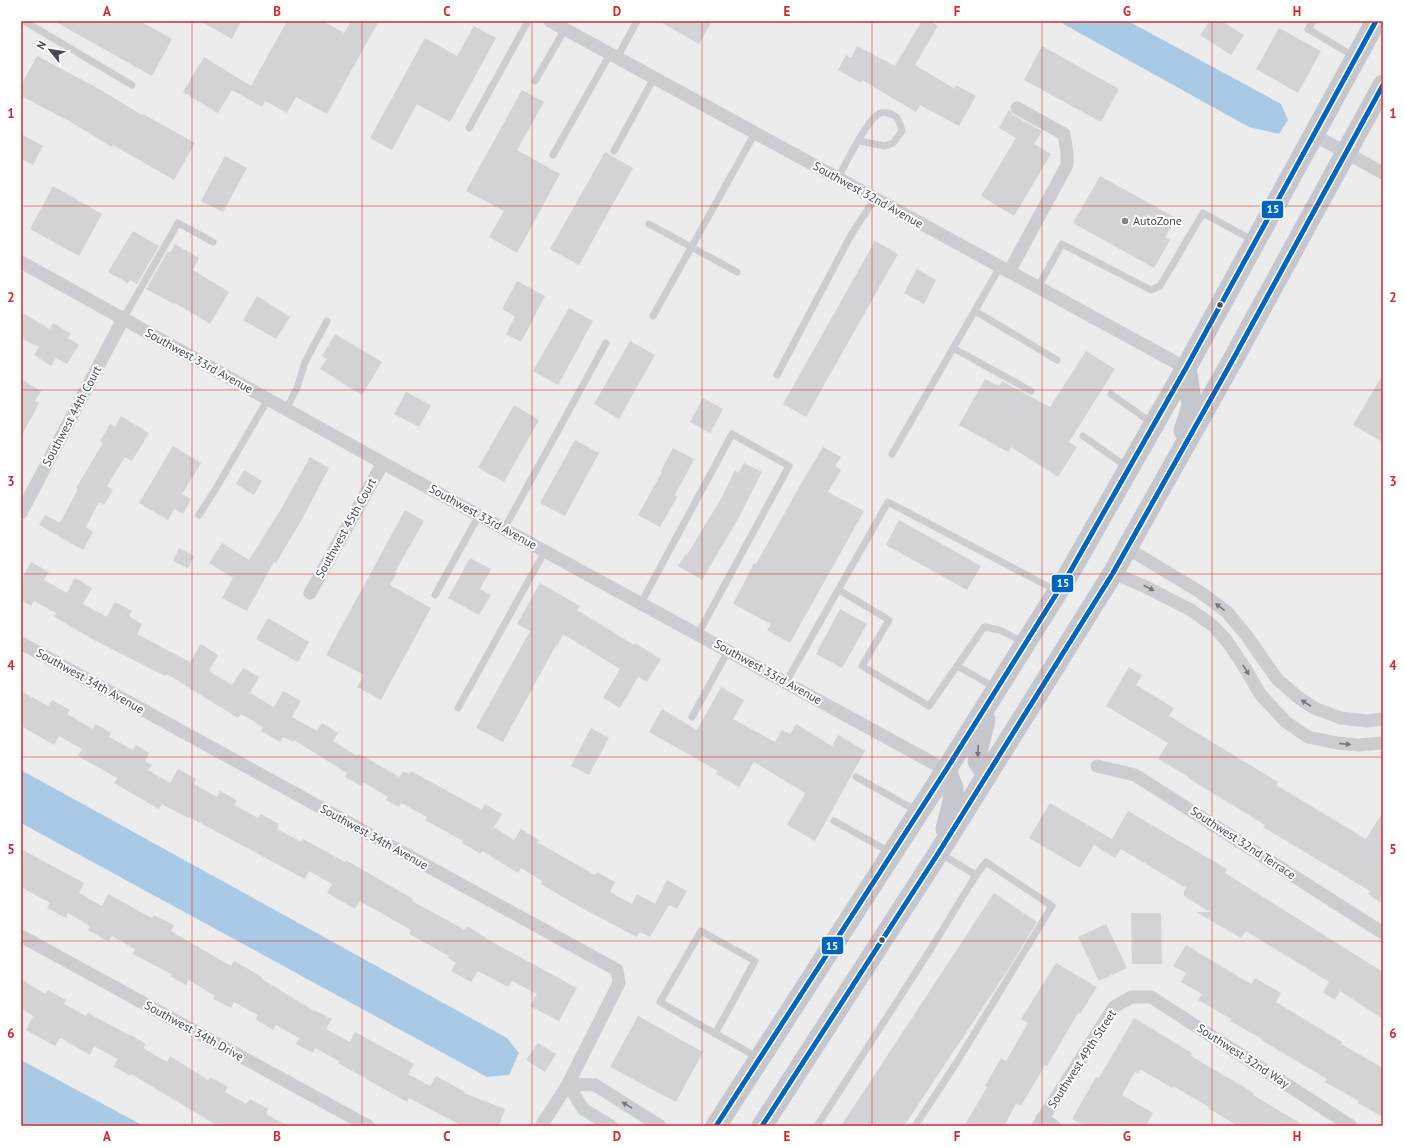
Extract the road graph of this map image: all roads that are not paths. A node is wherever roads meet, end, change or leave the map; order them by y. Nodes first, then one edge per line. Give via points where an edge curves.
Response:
1 (24, 21) edge
2 (528, 21) edge
3 (550, 21) edge
4 (637, 21) edge
5 (1313, 21) edge
6 (1376, 21) edge
7 (565, 29) junction
8 (614, 56) junction
9 (1356, 58) junction
10 (654, 78) junction
11 (535, 81) dead end
12 (132, 85) dead end
13 (1383, 85) edge
14 (1017, 108) dead end
15 (468, 128) dead end
16 (755, 133) junction
17 (1314, 135) junction
18 (859, 141) junction
19 (614, 151) dead end
20 (1346, 152) junction
21 (553, 154) dead end
22 (1383, 174) edge
23 (838, 178) junction
24 (875, 198) junction
25 (649, 224) dead end
26 (213, 242) dead end
27 (1255, 242) junction
28 (691, 247) junction
29 (21, 262) edge
30 (1005, 269) junction
31 (737, 272) dead end
32 (1038, 287) junction
33 (975, 311) junction
34 (653, 316) dead end
35 (123, 319) junction
36 (327, 321) dead end
37 (606, 343) dead end
38 (953, 348) junction
39 (1057, 360) dead end
40 (1186, 368) junction
41 (777, 375) dead end
42 (1031, 391) dead end
43 (1111, 394) dead end
44 (268, 399) junction
45 (286, 409) junction
46 (1154, 424) junction
47 (1083, 436) dead end
48 (892, 454) dead end
49 (383, 463) junction
50 (1173, 466) junction
51 (1129, 468) junction
52 (21, 513) edge
53 (199, 514) dead end
54 (479, 515) junction
55 (504, 529) junction
56 (1127, 548) junction
57 (545, 551) junction
58 (1113, 573) junction
59 (839, 590) junction
60 (1058, 592) junction
61 (310, 593) dead end
62 (435, 595) dead end
63 (641, 603) junction
64 (698, 634) junction
65 (21, 643) edge
66 (1026, 644) junction
67 (728, 651) junction
68 (957, 666) junction
69 (786, 682) junction
70 (994, 695) junction
71 (458, 708) dead end
72 (692, 717) dead end
73 (1383, 719) edge
74 (1383, 743) edge
75 (1097, 766) dead end
76 (946, 770) junction
77 (987, 775) junction
78 (856, 777) dead end
79 (919, 812) junction
80 (834, 821) dead end
81 (939, 852) junction
82 (892, 853) junction
83 (976, 875) junction
84 (1383, 933) edge
85 (21, 936) edge
86 (1131, 997) joint
87 (715, 1034) junction
88 (759, 1058) junction
89 (568, 1084) junction
90 (1040, 1122) edge
91 (368, 1126) edge
92 (541, 1126) edge
93 (611, 1126) edge
94 (660, 1126) edge
95 (716, 1126) edge
96 (762, 1126) edge
97 (818, 1126) edge
98 (915, 1126) edge
99 (1054, 1126) edge
100 (1351, 1126) edge

1 - 12 lane
2 - 15 lane
3 - 7 street, Southwest 32nd Avenue
4 - 8 lane
5 - 9 lane via 1308,29
6 - 9 main road
7 - 8 street, Southwest 32nd Avenue
7 - 11 lane
8 - 10 street, Southwest 32nd Avenue
8 - 21 lane
9 - 17 main road
10 - 16 street, Southwest 32nd Avenue
10 - 19 lane
13 - 20 main road
14 - 30 street via 1064,134 1067,165
16 - 23 street, Southwest 32nd Avenue
16 - 28 lane
17 - 20 street
17 - 27 main road
18 - 18 lane via 868,124 882,112 892,114 900,122 902,131 893,143 885,146
18 - 23 lane
20 - 22 street
20 - 50 main road
23 - 24 street, Southwest 32nd Avenue
24 - 30 street, Southwest 32nd Avenue
24 - 41 lane via 851,236
25 - 28 lane
26 - 35 lane via 178,223
27 - 32 lane via 1203,213 1160,286 1151,290 1062,244
27 - 40 main road
28 - 31 lane
28 - 34 lane
29 - 35 street, Southwest 33rd Avenue
30 - 32 street, Southwest 32nd Avenue
30 - 33 lane
32 - 40 street, Southwest 32nd Avenue
33 - 38 lane
33 - 39 lane
35 - 44 street, Southwest 33rd Avenue
35 - 52 street, Southwest 44th Court
36 - 45 lane via 305,362 297,388
37 - 55 lane
38 - 42 lane
38 - 48 lane
40 - 46 main road
40 - 50 main road via 1192,406
43 - 46 lane
44 - 45 street, Southwest 33rd Avenue
44 - 53 lane
45 - 49 street, Southwest 33rd Avenue
46 - 51 main road
47 - 51 lane
49 - 54 street, Southwest 33rd Avenue
49 - 61 street, Southwest 45th Court
50 - 56 main road
51 - 60 main road
54 - 55 street, Southwest 33rd Avenue
54 - 62 lane
55 - 57 street, Southwest 33rd Avenue
56 - 58 main road
73 -> 56 street via 1367,721 1341,718 1314,708 1299,698 1277,679 1227,612 1200,592
57 - 63 street, Southwest 33rd Avenue
57 - 71 lane
58 -> 74 street via 1191,610 1212,625 1227,641 1263,698 1286,722 1308,737 1337,744
58 - 77 main road
59 - 60 lane via 888,502
59 - 68 lane via 889,620 862,666 929,706
59 - 69 lane
60 - 66 main road
63 - 64 street, Southwest 33rd Avenue
63 - 64 lane via 732,434 788,466
64 - 67 street, Southwest 33rd Avenue
65 - 89 street, Southwest 34th Avenue via 617,970 618,982
66 - 68 lane via 1000,630 984,627
66 - 70 main road
67 - 69 street, Southwest 33rd Avenue
67 - 72 lane
68 - 70 lane
69 - 76 street, Southwest 33rd Avenue
70 - 76 main road
70 -> 77 main road via 978,748 978,761
75 - 84 street, Southwest 32nd Terrace via 1135,775
76 - 79 main road
76 - 81 main road via 954,788 953,802
77 - 81 main road
78 - 79 lane
79 - 82 main road
80 - 82 lane
81 - 83 lane
81 - 96 main road
82 - 88 main road
83 - 97 lane
83 - 98 lane via 986,862 1052,906
85 - 91 street, Southwest 34th Drive
86 - 90 street, Southwest 49th Street via 1114,1007
86 - 100 street, Southwest 32nd Way via 1151,997
87 - 87 lane via 660,1002 701,931 755,961
87 - 88 lane
88 - 95 main road
89 - 92 street
89 - 93 street via 583,1109
94 -> 89 street via 645,1120 595,1086
90 - 99 street

